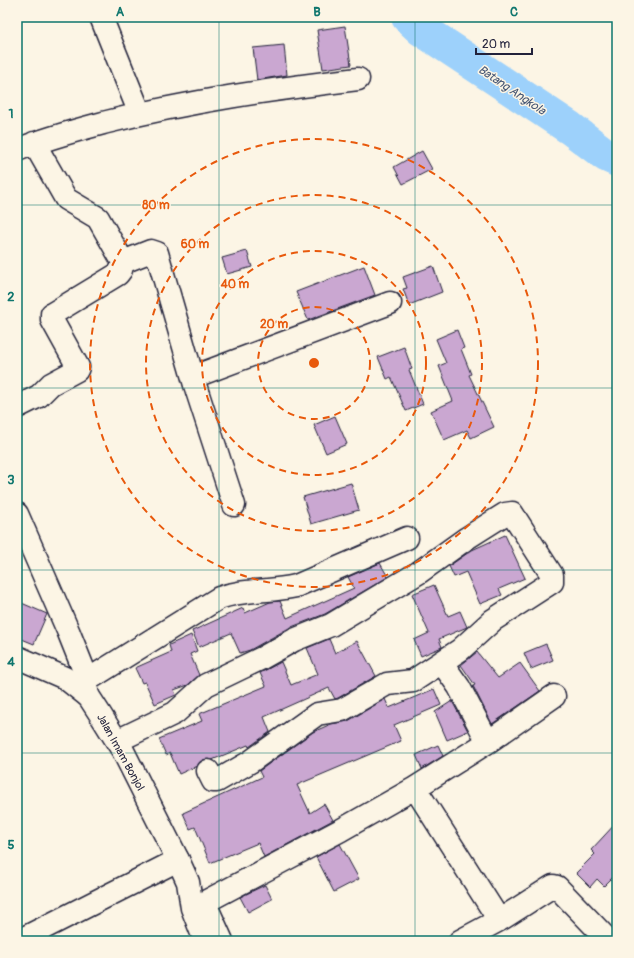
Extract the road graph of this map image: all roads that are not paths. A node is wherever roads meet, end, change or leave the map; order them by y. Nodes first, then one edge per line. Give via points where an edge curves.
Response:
1 (101, 17) edge
2 (358, 79) dead end
3 (140, 114) junction
4 (25, 146) edge
5 (123, 262) junction
6 (390, 303) dead end
7 (193, 377) junction
8 (17, 407) edge
9 (234, 505) dead end
10 (17, 514) edge
11 (407, 538) dead end
12 (17, 657) edge
13 (442, 663) junction
14 (87, 689) junction
15 (554, 696) dead end
16 (117, 741) junction
17 (488, 742) junction
18 (208, 771) dead end
19 (415, 788) junction
20 (178, 860) junction
21 (188, 882) junction
22 (205, 902) junction
23 (499, 920) junction
24 (207, 937) edge
25 (18, 941) edge
26 (460, 941) edge
27 (609, 941) edge

1 - 3 main road
2 - 3 main road via 277,88
3 - 4 main road
4 - 5 main road via 66,199 98,218
5 - 7 main road via 151,251 157,253
5 - 8 main road via 118,274 52,314 52,320 78,370 51,384 39,396
6 - 7 main road
7 - 9 main road
10 - 14 main road via 69,633
11 - 14 main road via 296,586 248,591 219,598
12 - 14 main road, Jalan Imam Bonjol
13 - 16 main road via 493,620 553,580 512,513 505,514 418,573 331,625 294,640 206,685 174,713
13 - 17 main road via 459,687
13 - 18 main road via 413,681 387,684 342,710 317,714 245,765 217,781 213,781
14 - 16 main road, Jalan Imam Bonjol
15 - 17 main road
16 - 20 main road, Jalan Imam Bonjol
17 - 19 main road
19 - 22 main road
19 - 23 main road
20 - 21 main road, Jalan Imam Bonjol
20 - 25 main road
21 - 22 main road, Jalan Imam Bonjol
21 - 24 main road, Jalan Imam Bonjol via 192,908
22 - 24 main road, Jalan Imam Bonjol
23 - 26 main road
23 - 27 main road via 547,888 555,886

